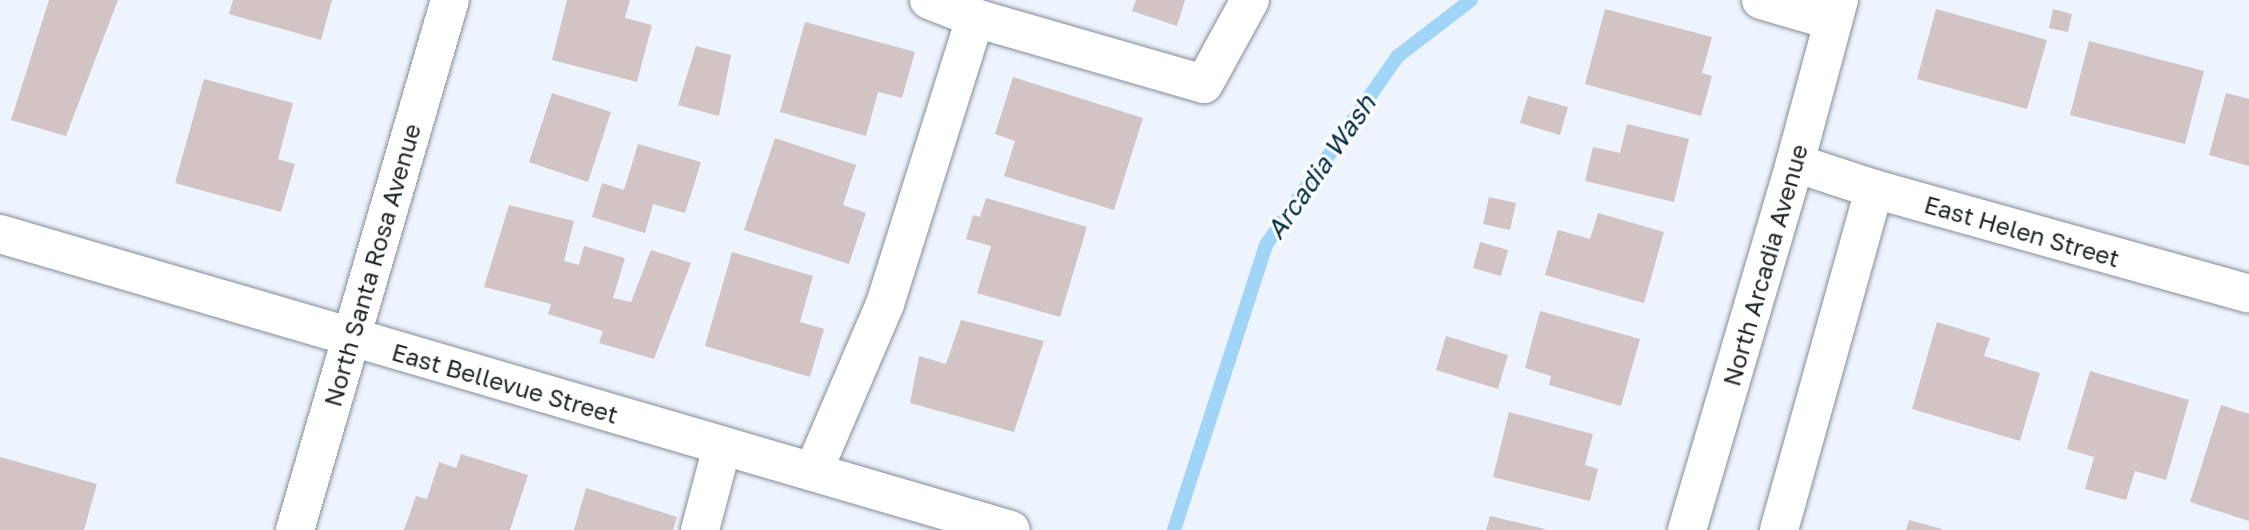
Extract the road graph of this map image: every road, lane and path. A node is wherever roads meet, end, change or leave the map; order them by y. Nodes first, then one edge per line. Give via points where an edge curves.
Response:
1 (450, 0) edge
2 (929, 0) edge
3 (1250, 0) edge
4 (1761, 0) edge
5 (1836, 10) edge
6 (975, 18) junction
7 (1795, 163) junction
8 (1874, 190) junction
9 (0, 234) edge
10 (2249, 294) edge
11 (350, 338) junction
12 (722, 446) junction
13 (813, 472) junction
14 (295, 530) edge
15 (700, 530) edge
16 (1010, 530) edge
17 (1687, 530) edge
18 (1779, 530) edge

1 - 11 street, North Santa Rosa Avenue
2 - 6 street
3 - 6 street via 1204,84
4 - 5 street
5 - 7 street, North Arcadia Avenue
6 - 13 street via 885,304
7 - 8 street, East Helen Street
7 - 17 street, North Arcadia Avenue
8 - 10 street, East Helen Street
8 - 18 street
9 - 11 street, East Bellevue Street
11 - 12 street, East Bellevue Street
11 - 14 street, North Santa Rosa Avenue
12 - 13 street, East Bellevue Street
12 - 15 street
13 - 16 street, East Bellevue Street

